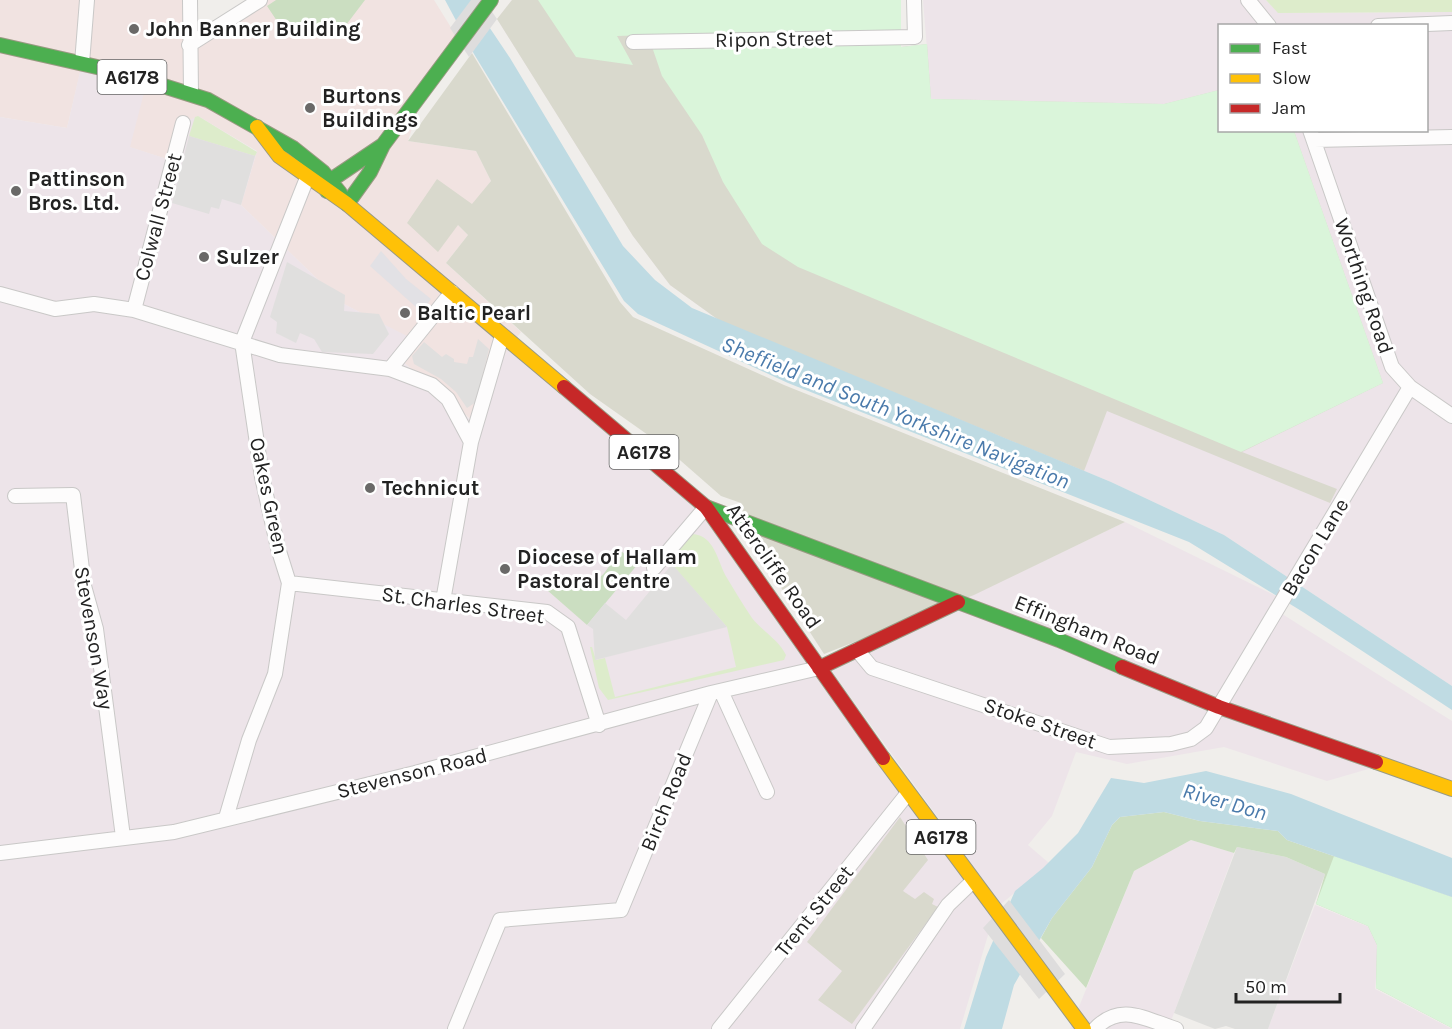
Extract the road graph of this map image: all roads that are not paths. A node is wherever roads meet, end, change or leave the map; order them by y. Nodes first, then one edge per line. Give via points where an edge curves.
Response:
1 (87, 0) edge
2 (190, 0) edge
3 (260, 0) edge
4 (914, 0) edge
5 (1248, 0) edge
6 (489, 2) edge
7 (1452, 23) edge
8 (1267, 24) edge
9 (1427, 24) edge
10 (633, 42) dead end
11 (0, 45) edge
12 (189, 45) junction
13 (82, 63) junction
14 (191, 93) junction
15 (183, 123) dead end
16 (257, 127) junction
17 (1312, 135) edge
18 (1452, 137) edge
19 (383, 145) junction
20 (307, 177) junction
21 (329, 186) junction
22 (347, 204) junction
23 (452, 292) junction
24 (0, 294) edge
25 (134, 310) junction
26 (502, 336) junction
27 (242, 342) junction
28 (390, 369) junction
29 (1410, 387) junction
30 (1452, 416) edge
31 (471, 442) junction
32 (15, 496) dead end
33 (706, 507) junction
34 (654, 568) dead end
35 (289, 583) junction
36 (913, 585) junction
37 (442, 601) junction
38 (958, 602) junction
39 (922, 619) junction
40 (857, 650) junction
41 (819, 668) junction
42 (716, 692) junction
43 (1219, 707) junction
44 (599, 725) junction
45 (1452, 789) edge
46 (767, 792) dead end
47 (908, 793) junction
48 (226, 818) junction
49 (123, 837) junction
50 (0, 853) edge
51 (973, 881) junction
52 (455, 1029) edge
53 (719, 1029) edge
54 (863, 1029) edge
55 (1084, 1029) edge
56 (1095, 1029) edge
57 (1176, 1029) edge

1 - 13 street
2 - 12 street
3 - 12 street
4 - 10 street, Ripon Street via 915,37
5 - 8 street
6 - 19 main road
7 - 9 street
11 - 13 main road, Attercliffe Road / A6178
12 - 14 street
13 - 14 main road, Attercliffe Road / A6178
14 - 16 main road, Attercliffe Road / A6178
15 - 25 street, Colwall Street
16 - 20 main road, Attercliffe Road / A6178 via 279,156
16 - 21 main road, Attercliffe Road / A6178 via 288,143
17 - 18 street
17 - 29 street, Worthing Road via 1392,367
19 - 21 main road
19 - 22 main road
20 - 21 main road, Attercliffe Road / A6178
20 - 27 street, Oakes Green
21 - 22 main road, Attercliffe Road / A6178
22 - 23 main road, Attercliffe Road / A6178
23 - 26 main road, Attercliffe Road / A6178
23 - 28 street
24 - 25 street via 55,309 94,304
25 - 27 street
26 - 31 street
26 - 33 main road, Attercliffe Road / A6178
27 - 28 street via 280,355
27 - 35 street, Oakes Green via 262,477
28 - 31 street via 432,385 448,399
29 - 30 street, Worthing Road
29 - 43 street, Bacon Lane
31 - 37 street
32 - 49 street, Stevenson Way via 73,495 84,586 96,629
33 - 34 street
33 - 36 main road, Effingham Road
33 - 41 main road, Attercliffe Road / A6178
35 - 37 street, St. Charles Street
35 - 48 street, Oakes Green via 275,675 249,740
36 - 38 main road, Effingham Road
36 - 39 main road
37 - 44 street, St. Charles Street via 547,612 568,627
38 - 39 main road
38 - 43 main road, Effingham Road
39 - 40 main road
40 - 41 main road
40 - 43 street, Stoke Street via 872,668 1109,747 1191,740 1206,728
41 - 42 street, Stevenson Road
41 - 47 main road, Attercliffe Road / A6178
42 - 44 street, Stevenson Road
42 - 46 street
42 - 52 street, Birch Road via 621,910 500,920
43 - 45 main road, Effingham Road
44 - 48 street, Stevenson Road
47 - 51 main road, Attercliffe Road / A6178
47 - 53 street, Trent Street
48 - 49 street, Stevenson Road via 174,832
49 - 50 street, Stevenson Road
51 - 54 street via 948,905
51 - 55 main road, Attercliffe Road / A6178
56 - 57 street via 1107,1016 1127,1013

